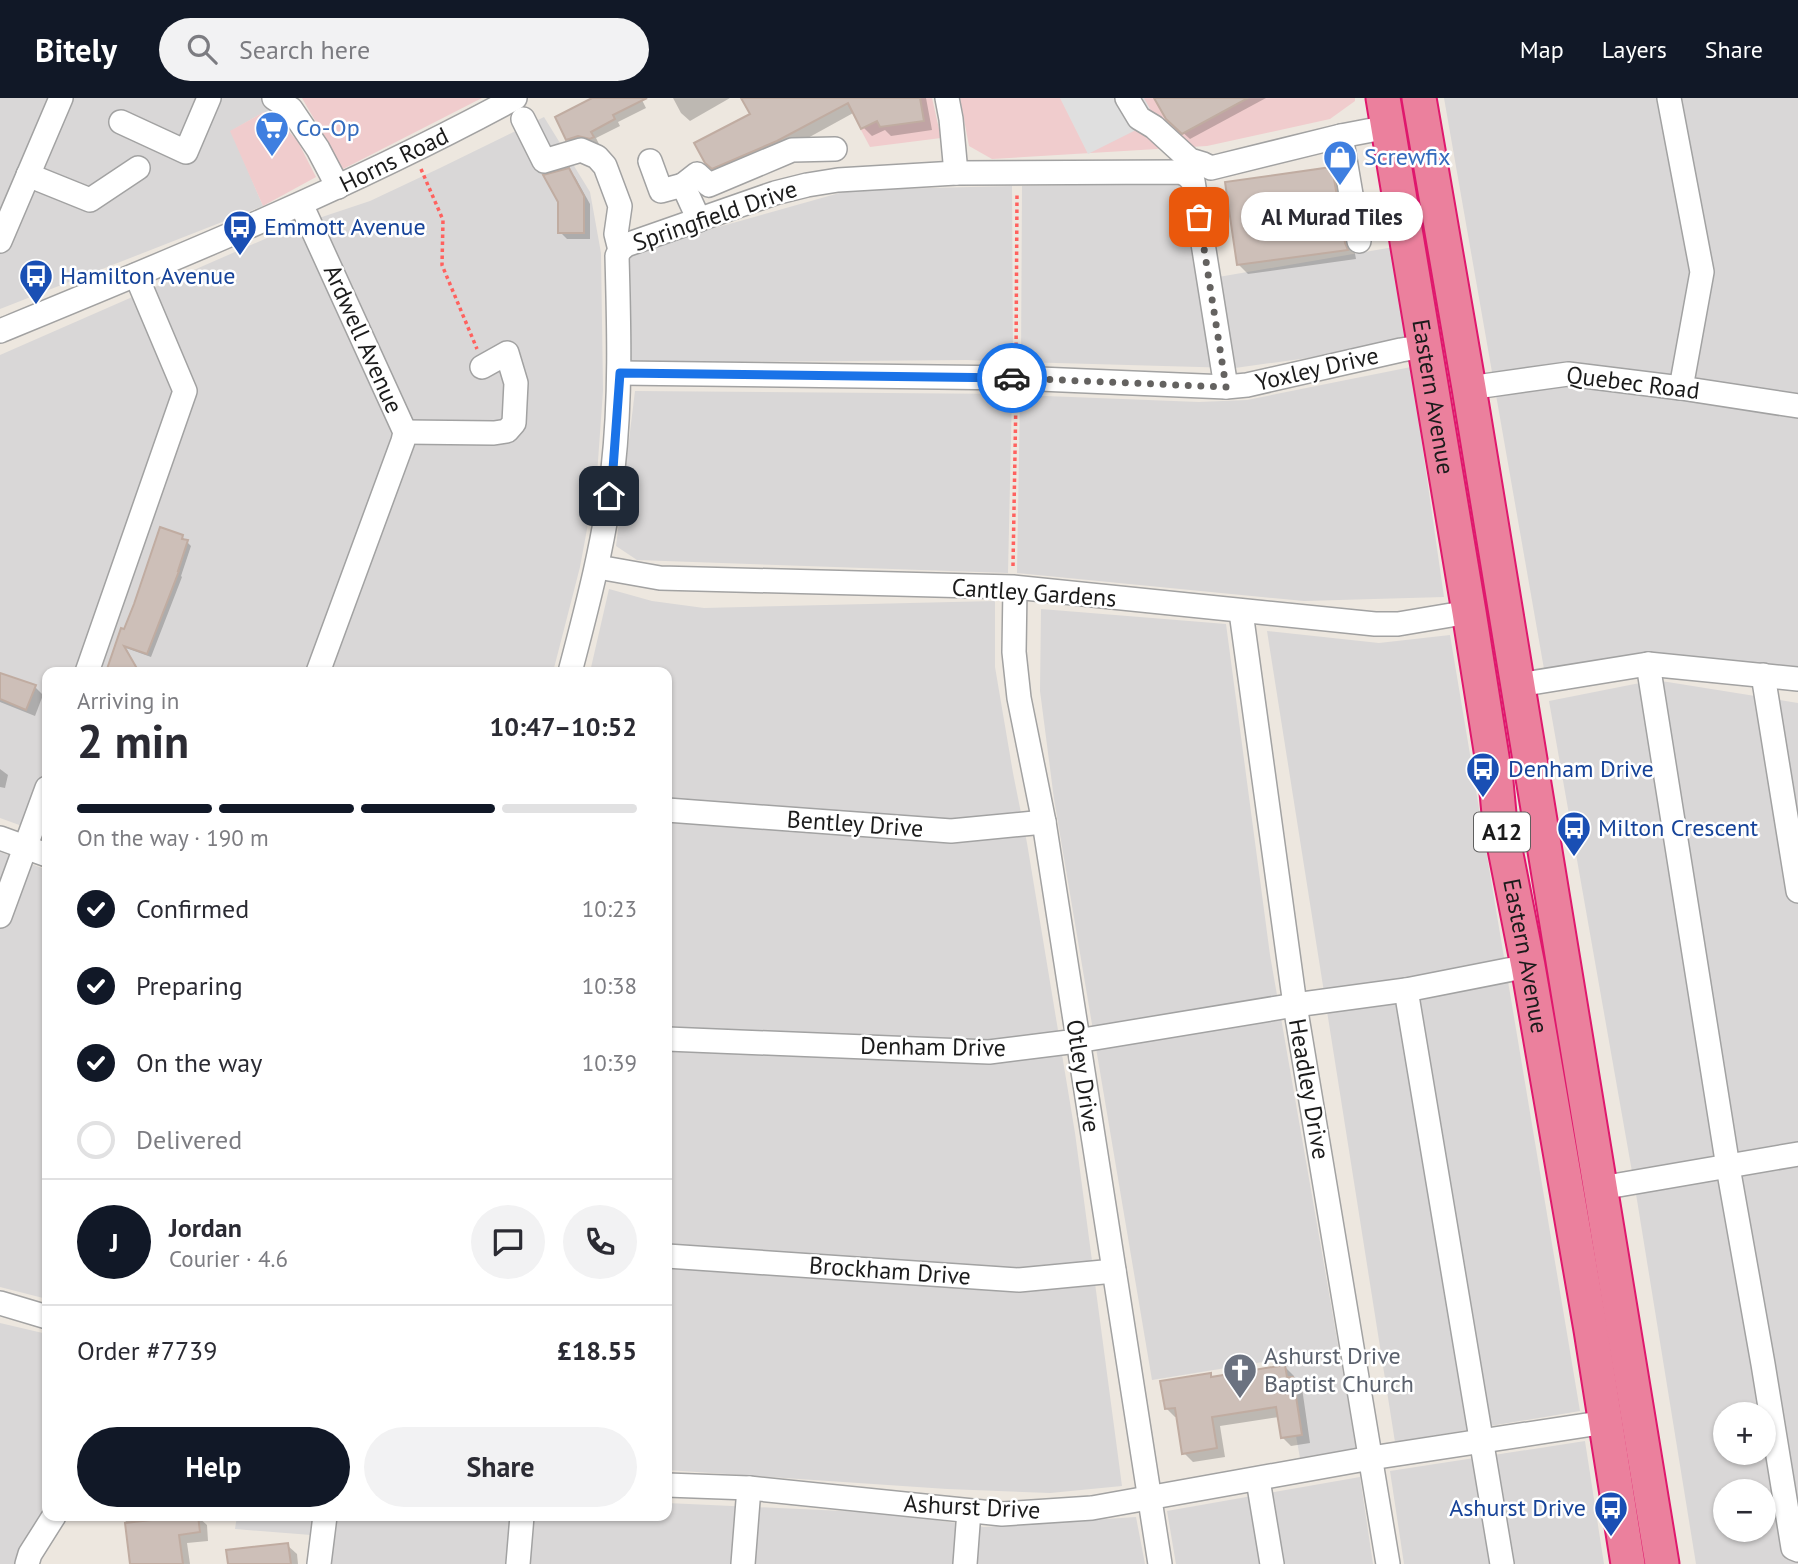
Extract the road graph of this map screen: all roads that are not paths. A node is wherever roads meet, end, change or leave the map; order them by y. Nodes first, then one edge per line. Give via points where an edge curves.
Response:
1 (61, 98) edge
2 (209, 98) edge
3 (274, 98) edge
4 (947, 98) edge
5 (1127, 98) edge
6 (1419, 98) edge
7 (1669, 98) edge
8 (519, 109) edge
9 (1386, 112) edge
10 (121, 122) dead end
11 (1341, 136) junction
12 (835, 149) dead end
13 (650, 161) dead end
14 (138, 168) dead end
15 (956, 173) junction
16 (1202, 174) junction
17 (28, 175) junction
18 (682, 185) junction
19 (338, 187) junction
20 (301, 204) junction
21 (699, 220) junction
22 (0, 241) edge
23 (1359, 241) dead end
24 (620, 250) junction
25 (136, 275) junction
26 (0, 331) edge
27 (1425, 346) junction
28 (487, 365) road end
29 (620, 373) junction
30 (1226, 387) junction
31 (1469, 388) junction
32 (1681, 388) junction
33 (1798, 406) edge
34 (405, 432) junction
35 (598, 567) junction
36 (1015, 588) junction
37 (1241, 612) junction
38 (1469, 612) junction
39 (1648, 664) junction
40 (89, 667) edge
41 (320, 667) edge
42 (571, 667) edge
43 (1763, 675) junction
44 (1798, 679) edge
45 (1518, 685) junction
46 (672, 810) edge
47 (42, 820) edge
48 (1044, 822) junction
49 (0, 838) edge
50 (37, 851) edge
51 (1798, 891) edge
52 (0, 916) edge
53 (1528, 967) junction
54 (1406, 990) junction
55 (1295, 1005) junction
56 (672, 1039) edge
57 (1077, 1041) junction
58 (1798, 1154) edge
59 (1728, 1167) junction
60 (1601, 1188) junction
61 (672, 1256) edge
62 (1114, 1271) junction
63 (0, 1303) edge
64 (42, 1316) edge
65 (1606, 1422) junction
66 (1481, 1441) junction
67 (1371, 1458) junction
68 (1258, 1480) junction
69 (672, 1485) edge
70 (749, 1488) junction
71 (1150, 1498) junction
72 (969, 1511) junction
73 (51, 1521) edge
74 (324, 1521) edge
75 (522, 1521) edge
76 (1798, 1550) edge
77 (27, 1564) edge
78 (319, 1564) edge
79 (518, 1564) edge
80 (743, 1564) edge
81 (965, 1564) edge
82 (1160, 1564) edge
83 (1272, 1564) edge
84 (1388, 1564) edge
85 (1502, 1564) edge
86 (1628, 1564) edge
87 (1662, 1564) edge

1 - 17 street
2 - 10 street via 186,152
3 - 19 street via 291,109
4 - 15 street
5 - 16 street via 1139,118 1162,133
6 - 31 highway, Eastern Avenue / A12
7 - 32 street via 1702,272
8 - 19 street, Horns Road via 445,136
8 - 24 street via 544,162 581,150 597,156 605,166 620,206 616,234
9 - 11 street, Springfield Drive
9 - 27 highway, Eastern Avenue / A12
11 - 16 street, Springfield Drive
11 - 23 street
12 - 18 street via 792,150 709,185 697,174
13 - 18 street via 661,191
14 - 17 street via 90,200
15 - 16 street, Springfield Drive
15 - 21 street, Springfield Drive via 807,185
16 - 30 street
17 - 22 street
18 - 21 street
19 - 20 street, Horns Road
20 - 25 street, Horns Road
20 - 34 street, Ardwell Avenue
21 - 24 street, Springfield Drive
24 - 29 street, Springfield Drive
25 - 26 street, Horns Road
25 - 40 street via 185,391
27 - 30 street, Yoxley Drive
27 - 38 highway, Eastern Avenue / A12
28 - 34 street via 507,353 516,383 514,423 507,431
29 - 30 street, Yoxley Drive via 1016,378
29 - 35 street, Springfield Drive via 613,469
31 - 32 street, Quebec Road via 1559,374
31 - 45 highway, Eastern Avenue / A12
32 - 33 street, Quebec Road
34 - 41 street, Ardwell Avenue
35 - 36 street, Cantley Gardens via 660,578
35 - 42 street, Springfield Drive
36 - 37 street, Cantley Gardens
36 - 48 street, Otley Drive via 1019,698
37 - 38 street, Cantley Gardens via 1398,624
37 - 55 street, Headley Drive
38 - 53 highway, Eastern Avenue / A12 via 1500,824
39 - 43 street
39 - 45 street
39 - 59 street
43 - 44 street
43 - 51 street
45 - 60 highway, Eastern Avenue / A12
46 - 48 street, Bentley Drive via 951,831
47 - 50 street
48 - 57 street, Otley Drive
49 - 50 street
50 - 52 street
53 - 54 street, Denham Drive
53 - 65 highway, Eastern Avenue / A12
54 - 55 street, Denham Drive
54 - 66 street
55 - 57 street, Denham Drive
55 - 67 street, Headley Drive
56 - 57 street, Denham Drive via 989,1052
57 - 62 street, Otley Drive
58 - 59 street
59 - 60 street
59 - 76 street via 1793,1548
60 - 87 highway, Eastern Avenue / A12
61 - 62 street, Brockham Drive via 1019,1280
62 - 71 street, Otley Drive
63 - 64 street
65 - 66 street, Ashurst Drive
65 - 86 highway, Eastern Avenue / A12
66 - 67 street, Ashurst Drive
66 - 85 street
67 - 68 street, Ashurst Drive
67 - 84 street, Headley Drive
68 - 71 street, Ashurst Drive
68 - 83 street
69 - 70 street, Ashurst Drive
70 - 72 street, Ashurst Drive
70 - 80 street
71 - 72 street, Ashurst Drive via 1091,1508 1002,1514
71 - 82 street, Otley Drive
72 - 81 street
73 - 77 street
74 - 78 street
75 - 79 street

